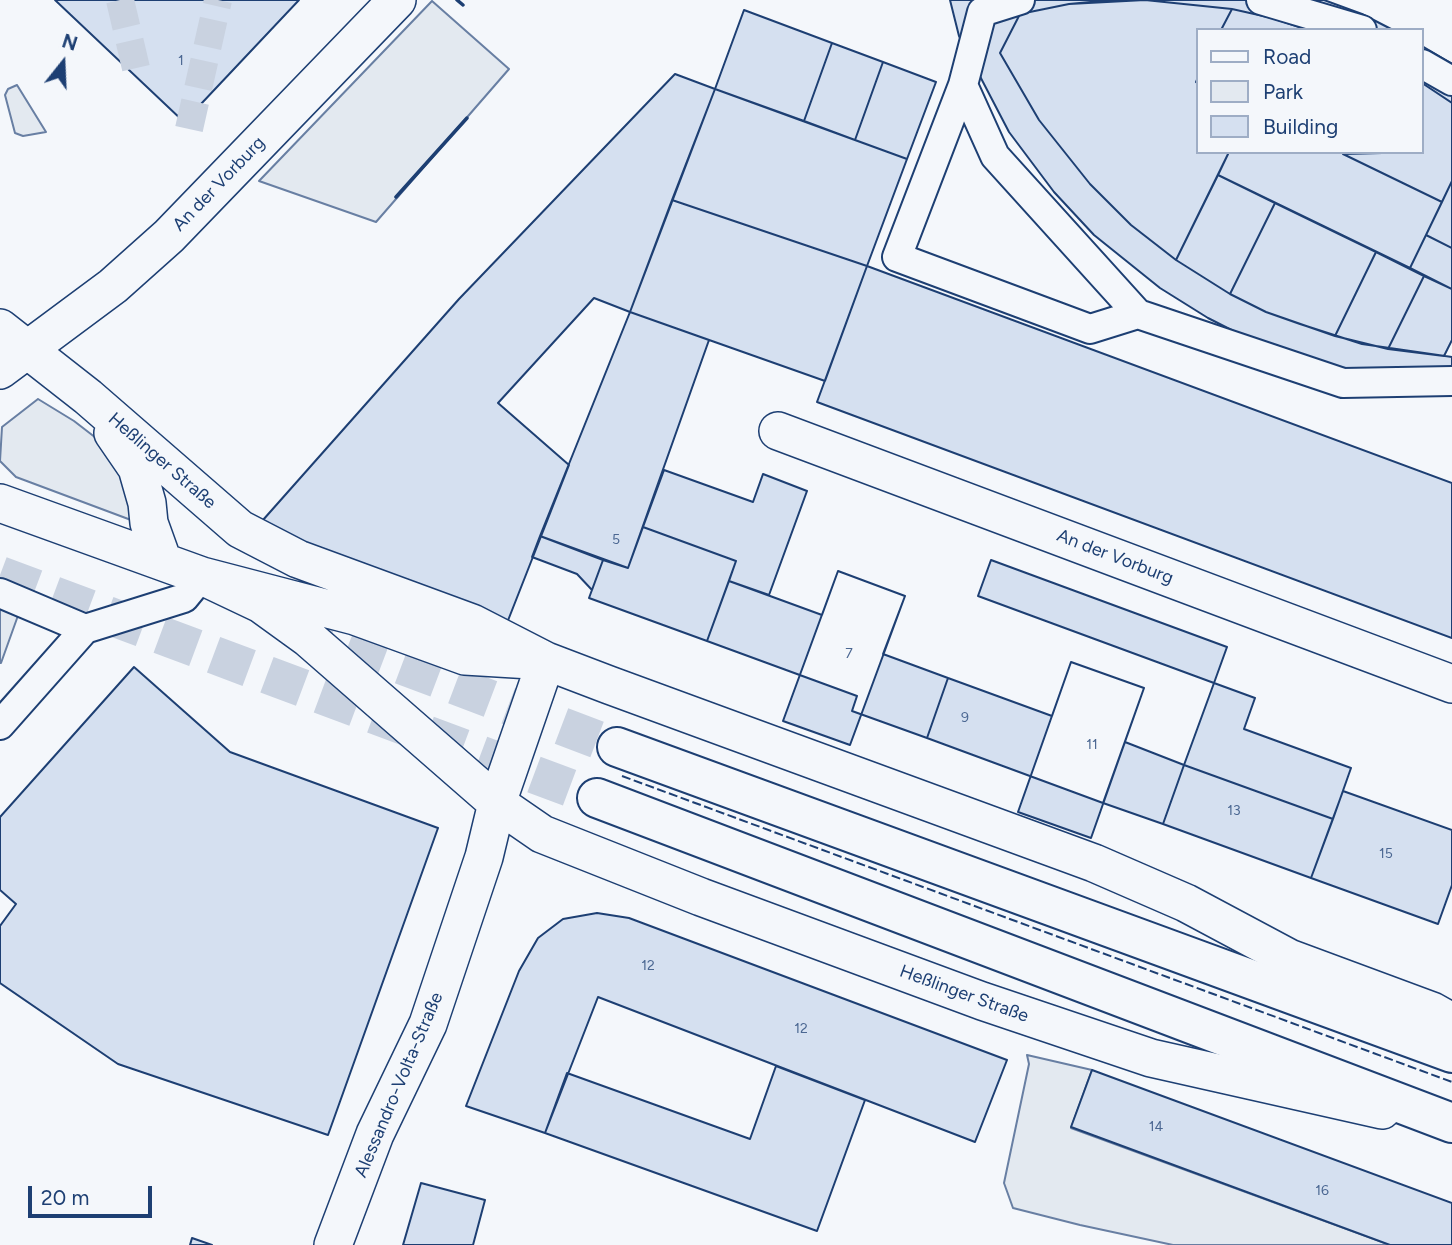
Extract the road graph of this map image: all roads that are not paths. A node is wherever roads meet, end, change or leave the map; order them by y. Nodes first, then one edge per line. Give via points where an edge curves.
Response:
1 (397, 0) edge
2 (1020, 0) edge
3 (1261, 0) edge
4 (1355, 28) edge
5 (1424, 65) edge
6 (1452, 81) edge
7 (963, 85) junction
8 (1138, 314) junction
9 (9, 349) edge
10 (1452, 381) edge
11 (778, 430) dead end
12 (0, 503) edge
13 (163, 562) junction
14 (202, 576) junction
15 (0, 593) edge
16 (85, 629) junction
17 (545, 661) junction
18 (1452, 684) edge
19 (0, 724) edge
20 (617, 747) tunnel mouth
21 (597, 798) tunnel mouth
22 (497, 803) junction
23 (1452, 1022) edge
24 (1452, 1053) edge
25 (1452, 1125) edge
26 (333, 1245) edge

1 - 9 street, An der Vorburg via 169,236 113,286
2 - 7 street via 982,12
3 - 4 street
5 - 6 street
7 - 8 street via 995,156
7 - 8 street via 897,257 1090,329
8 - 10 street via 1343,383
9 - 13 street, Heßlinger Straße via 120,439 137,468
9 - 17 street, Heßlinger Straße via 88,397 240,529 298,559 471,623
11 - 18 street, An der Vorburg
12 - 13 street, Heßlinger Straße
13 - 14 street, Heßlinger Straße
14 - 16 street via 184,598
14 - 17 street, Heßlinger Straße via 355,616 465,656
14 - 22 street, Heßlinger Straße via 261,604 308,638
15 - 16 street
16 - 19 street
17 - 22 street
17 - 23 street, Heßlinger Straße via 1094,863 1186,903 1289,958
20 - 24 main road
21 - 25 main road, Heßlinger Straße
22 - 25 street, Heßlinger Straße via 542,834 600,859 982,1001 1152,1058
22 - 26 street, Alessandro-Volta-Straße via 484,857 428,1024 375,1134

